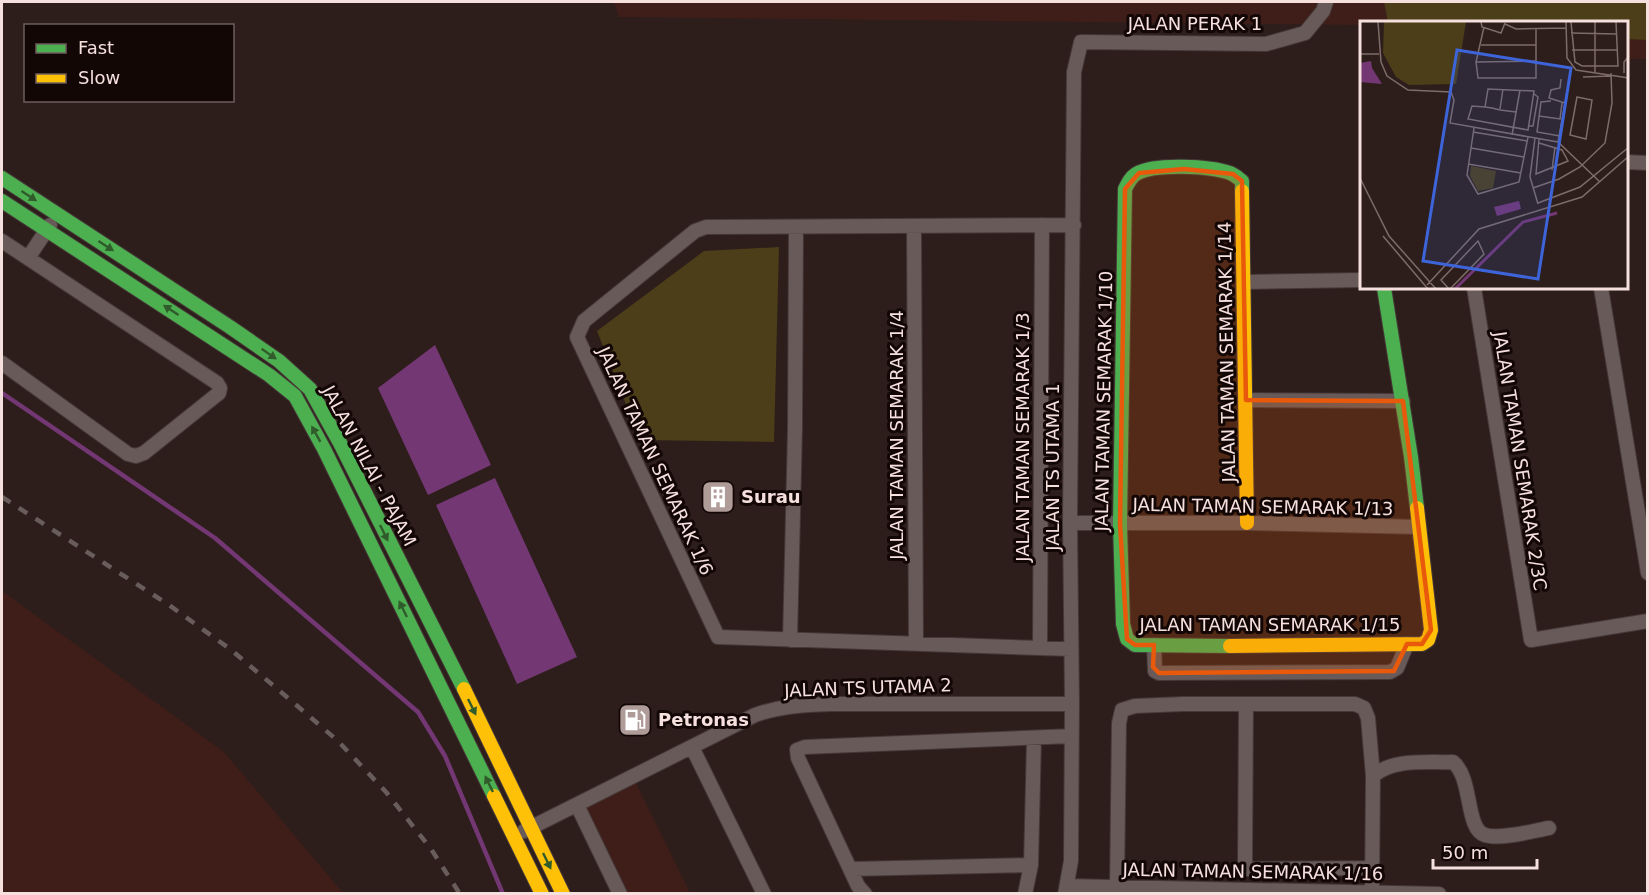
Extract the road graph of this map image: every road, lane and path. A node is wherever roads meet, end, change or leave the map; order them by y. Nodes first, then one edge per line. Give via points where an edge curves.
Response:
1 (1326, 2) edge
2 (1081, 42) joint
3 (1628, 162) edge
4 (1647, 163) edge
5 (2, 178) edge
6 (1242, 181) joint
7 (2, 201) edge
8 (57, 214) junction
9 (1042, 225) junction
10 (1074, 225) junction
11 (914, 226) junction
12 (796, 227) junction
13 (47, 230) junction
14 (2, 241) edge
15 (28, 258) junction
16 (1360, 280) edge
17 (1244, 282) junction
18 (1384, 290) edge
19 (1474, 290) edge
20 (1601, 290) edge
21 (2, 363) edge
22 (1246, 400) junction
23 (1403, 401) junction
24 (1247, 523) junction
25 (1070, 524) junction
26 (1120, 524) junction
27 (1419, 527) junction
28 (1647, 573) edge
29 (1647, 621) edge
30 (1123, 624) joint
31 (790, 640) junction
32 (916, 644) junction
33 (1407, 644) junction
34 (1154, 645) junction
35 (1040, 648) junction
36 (1071, 649) junction
37 (1072, 704) junction
38 (1246, 704) junction
39 (1072, 736) junction
40 (1034, 739) junction
41 (692, 747) junction
42 (1373, 776) junction
43 (577, 805) junction
44 (531, 828) junction
45 (1550, 828) dead end
46 (514, 836) junction
47 (1031, 865) junction
48 (851, 868) junction
49 (1372, 868) junction
50 (1117, 887) junction
51 (1066, 890) edge
52 (1244, 892) edge
53 (1372, 892) edge
54 (542, 894) edge
55 (563, 894) edge
56 (620, 894) edge
57 (764, 894) edge
58 (865, 894) edge
59 (1025, 894) edge
60 (1439, 894) edge

1 - 2 street, JALAN PERAK 1 via 1305,33 1266,44
2 - 10 street, JALAN TS UTAMA 1 via 1074,72
3 - 4 street
5 -> 8 main road, JALAN NILAI - PAJAM
6 - 17 main road, JALAN TAMAN SEMARAK 1/14
6 - 26 main road, JALAN TAMAN SEMARAK 1/10 via 1233,174 1213,170 1161,168 1139,172 1130,178 1125,189
7 - 13 main road, JALAN NILAI - PAJAM
8 - 13 street
8 -> 44 main road, JALAN NILAI - PAJAM via 270,354 310,389
9 - 10 street, JALAN TAMAN SEMARAK 1/6
9 - 11 street, JALAN TAMAN SEMARAK 1/6
9 - 35 street, JALAN TAMAN SEMARAK 1/3
10 - 25 street, JALAN TS UTAMA 1
11 - 12 street, JALAN TAMAN SEMARAK 1/6
11 - 32 street, JALAN TAMAN SEMARAK 1/4
12 - 31 street
12 - 31 street, JALAN TAMAN SEMARAK 1/6 via 706,227 695,231 584,321 577,337 718,637
13 - 15 street
46 -> 13 main road, JALAN NILAI - PAJAM via 295,396 221,342
14 - 15 street
15 - 21 street via 217,382 219,393 136,456
16 - 17 street
17 - 22 main road, JALAN TAMAN SEMARAK 1/14
18 - 23 main road
19 - 29 street, JALAN TAMAN SEMARAK 2/3C via 1531,640
20 - 28 street
22 - 23 street
22 - 24 main road, JALAN TAMAN SEMARAK 1/14
23 - 27 main road
24 - 26 street, JALAN TAMAN SEMARAK 1/13
24 - 27 street, JALAN TAMAN SEMARAK 1/13
25 - 26 street, JALAN TAMAN SEMARAK 1/13
25 - 36 street, JALAN TS UTAMA 1
26 - 30 main road, JALAN TAMAN SEMARAK 1/10
27 - 33 main road, JALAN TAMAN SEMARAK 1/15 via 1431,630 1422,644
30 - 34 main road, JALAN TAMAN SEMARAK 1/15 via 1127,639 1135,645
31 - 32 street, JALAN TAMAN SEMARAK 1/6
32 - 35 street, JALAN TAMAN SEMARAK 1/6
33 - 34 main road, JALAN TAMAN SEMARAK 1/15
33 - 34 street via 1397,668 1390,672 1159,673 1153,668
35 - 36 street, JALAN TAMAN SEMARAK 1/6
36 - 37 street, JALAN TS UTAMA 1
37 - 39 street, JALAN TS UTAMA 1
37 - 41 street, JALAN TS UTAMA 2 via 794,706 755,715
38 - 42 street via 1343,703 1364,708
38 - 49 street via 1245,869
38 - 50 street via 1135,706 1122,710
39 - 40 street
39 - 51 street, JALAN TS UTAMA 1 via 1071,861
40 - 47 street
40 - 48 street via 797,750
41 - 43 street, JALAN TS UTAMA 2
41 - 57 street
42 - 45 street via 1392,764 1453,762 1465,780 1475,828 1483,835
42 - 49 street
43 - 44 street, JALAN TS UTAMA 2
43 - 56 street
44 - 46 street, JALAN TS UTAMA 2
44 -> 55 main road, JALAN NILAI - PAJAM
46 - 54 main road, JALAN NILAI - PAJAM
47 - 48 street
47 - 59 street
48 - 58 street
49 - 53 street
50 - 51 street, JALAN TAMAN SEMARAK 1/16
50 - 52 street, JALAN TAMAN SEMARAK 1/16
52 - 53 street, JALAN TAMAN SEMARAK 1/16
53 - 60 street, JALAN TAMAN SEMARAK 1/16

